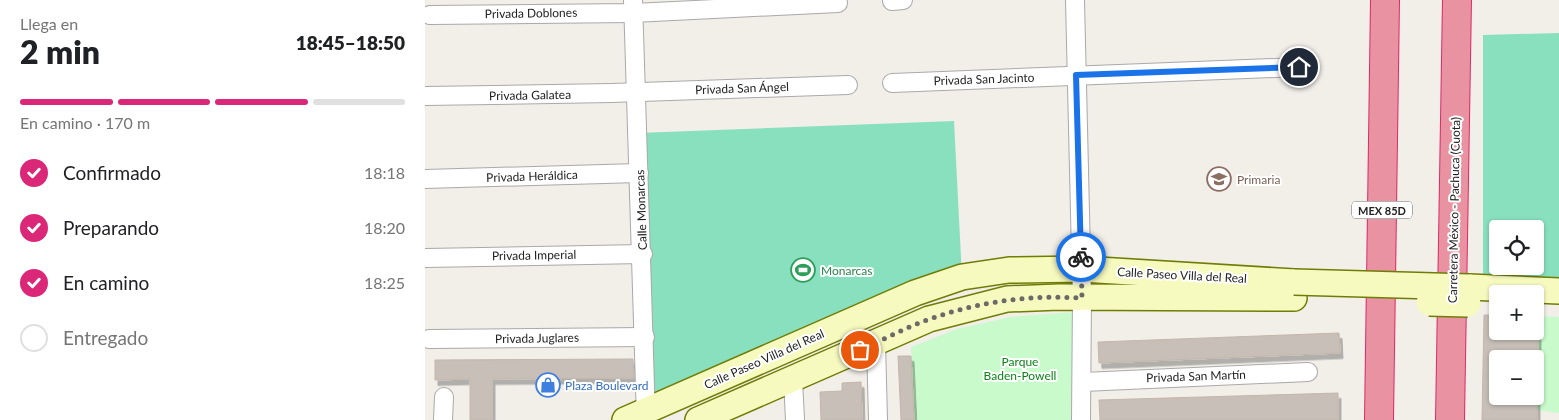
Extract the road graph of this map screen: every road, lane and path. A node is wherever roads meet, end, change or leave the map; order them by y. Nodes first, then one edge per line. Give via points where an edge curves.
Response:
1 (891, 0) edge
2 (903, 0) edge
3 (1075, 0) edge
4 (1385, 0) edge
5 (1457, 0) edge
6 (838, 3) dead end
7 (633, 6) edge
8 (430, 15) dead end
9 (1299, 67) dead end
10 (1076, 75) junction
11 (892, 83) dead end
12 (848, 85) dead end
13 (636, 92) junction
14 (425, 96) edge
15 (639, 173) junction
16 (425, 179) edge
17 (643, 254) junction
18 (426, 258) edge
19 (1082, 269) junction
20 (1294, 290) junction
21 (1559, 291) edge
22 (1469, 296) junction
23 (1082, 298) junction
24 (1489, 302) edge
25 (1544, 306) edge
26 (1559, 307) edge
27 (645, 337) junction
28 (429, 339) dead end
29 (876, 343) junction
30 (1308, 372) dead end
31 (793, 379) junction
32 (1083, 382) junction
33 (444, 397) dead end
34 (639, 417) edge
35 (708, 418) edge
36 (443, 420) edge
37 (795, 420) edge
38 (878, 420) edge
39 (1081, 420) edge
40 (1379, 420) edge
41 (1451, 420) edge

1 - 2 street
3 - 10 street
4 - 40 highway, MEX 85D
5 - 41 highway, Carretera México - Pachuca (Cuota)
6 - 7 street, Privada Doblones
7 - 8 street, Privada Doblones
7 - 13 street, Calle Monarcas
9 - 10 street, Privada San Jacinto
10 - 11 street, Privada San Jacinto
10 - 19 street
12 - 13 street, Privada San Ángel
13 - 14 street, Privada Galatea
13 - 15 street, Calle Monarcas
15 - 16 street, Privada Heráldica
15 - 17 street, Calle Monarcas
17 - 18 street, Privada Imperial
17 - 27 street, Calle Monarcas
19 - 20 street, Calle Paseo Villa del Real
19 - 23 street
19 - 34 street, Calle Paseo Villa del Real via 1009,270 962,277 915,293
20 - 22 street, Calle Paseo Villa del Real, bridge
20 - 23 street, Calle Paseo Villa del Real
21 - 22 street, Calle Paseo Villa del Real
22 - 24 street, Calle Paseo Villa del Real
23 - 29 street, Calle Paseo Villa del Real via 1007,299 979,305 929,319
23 - 32 street
25 - 26 street
27 - 28 street, Privada Juglares
27 - 34 street, Calle Monarcas
29 - 31 street, Calle Paseo Villa del Real
29 - 38 street
30 - 32 street, Privada San Martín
31 - 35 street, Calle Paseo Villa del Real
31 - 37 street
32 - 39 street
33 - 36 street

